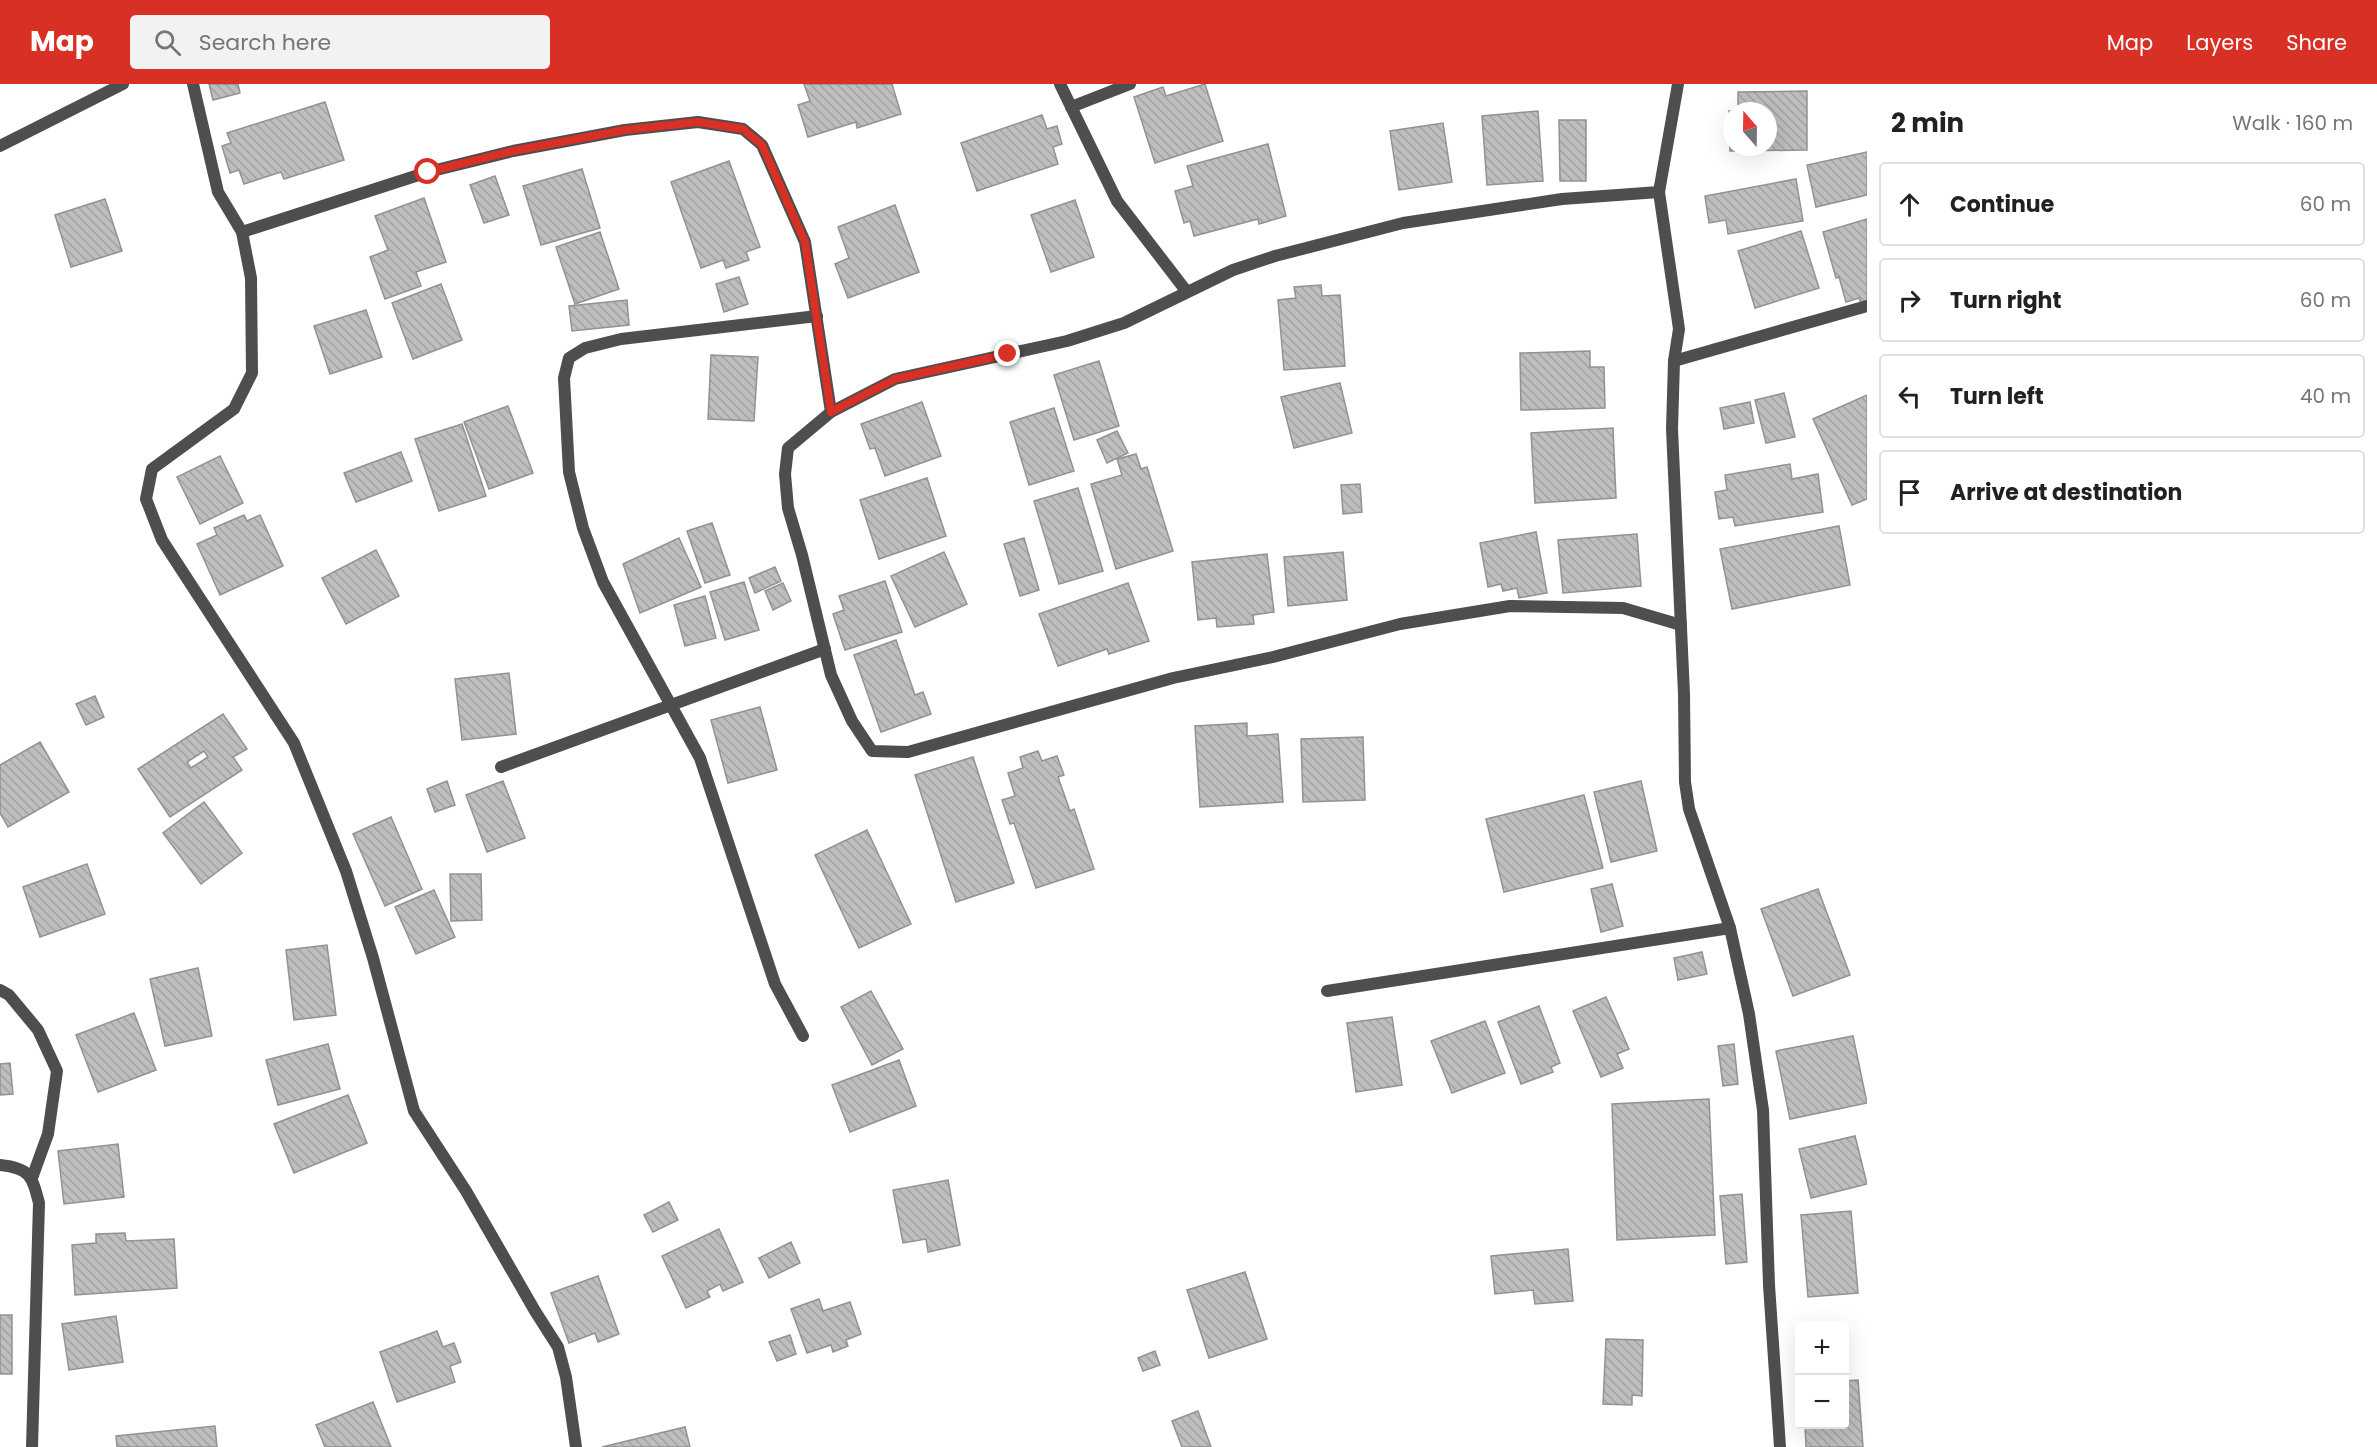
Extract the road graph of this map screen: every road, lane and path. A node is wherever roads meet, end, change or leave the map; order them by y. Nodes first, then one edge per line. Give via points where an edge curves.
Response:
1 (123, 84) edge
2 (193, 84) edge
3 (1060, 84) edge
4 (1130, 84) edge
5 (1678, 84) edge
6 (1071, 107) junction
7 (0, 146) edge
8 (1659, 192) junction
9 (242, 232) junction
10 (1186, 292) junction
11 (1867, 306) edge
12 (817, 316) junction
13 (1674, 361) junction
14 (831, 412) junction
15 (1681, 625) junction
16 (825, 649) junction
17 (670, 705) junction
18 (501, 767) dead end
19 (1730, 928) junction
20 (0, 990) edge
21 (1328, 991) dead end
22 (803, 1036) dead end
23 (0, 1165) edge
24 (32, 1178) junction
25 (32, 1441) edge
26 (44, 1447) edge
27 (576, 1447) edge
28 (1780, 1447) edge

1 - 7 street
2 - 9 street via 218,192
3 - 6 street
4 - 6 street
5 - 8 street
6 - 10 street via 1117,201
8 - 10 street via 1562,199 1403,223 1275,255
8 - 13 street via 1679,329
9 - 12 street via 428,172 502,153 625,130 698,122 743,129 762,145 805,242
9 - 27 street via 250,279 252,373 234,409 152,469 146,499 162,540 294,743 346,871 414,1111 558,1347
10 - 14 street via 1124,323 1067,341 895,379
11 - 13 street
12 - 14 street
12 - 17 street via 621,339 585,348 569,358 564,378 569,472 583,528 603,582
13 - 15 street via 1672,429
14 - 16 street via 788,448 786,474 788,508
15 - 16 street via 1623,608 1510,606 1400,624 1173,678 908,752 872,751 852,721 831,675
15 - 19 street via 1689,808
16 - 17 street
17 - 18 street
17 - 22 street via 700,758 775,984
19 - 21 street
19 - 28 street via 1749,1014 1763,1110
20 - 24 street via 9,995 38,1030 57,1071 48,1134
23 - 24 street via 17,1166
24 - 25 street via 39,1203
25 - 26 street

